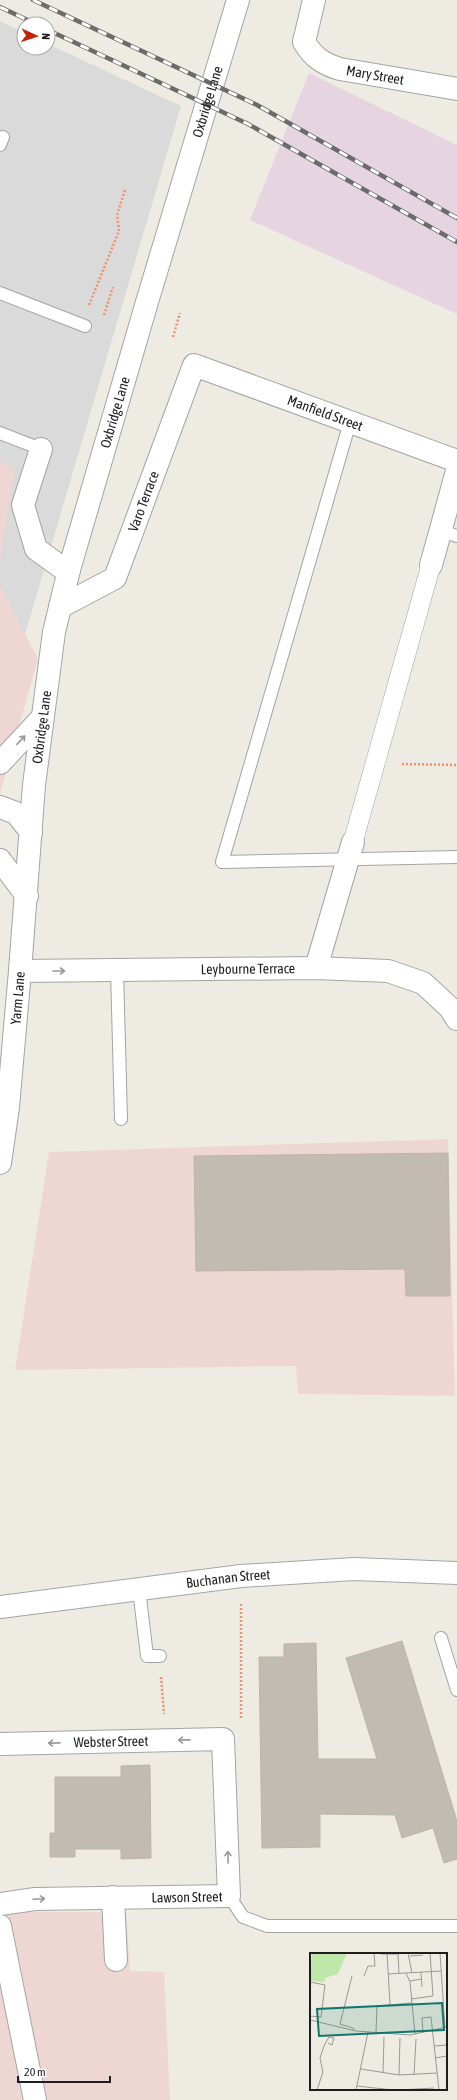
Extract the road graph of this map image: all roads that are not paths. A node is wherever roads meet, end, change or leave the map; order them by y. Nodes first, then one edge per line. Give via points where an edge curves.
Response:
1 (238, 0) edge
2 (314, 0) edge
3 (457, 89) edge
4 (0, 293) edge
5 (85, 326) dead end
6 (194, 365) joint
7 (350, 422) junction
8 (0, 433) edge
9 (41, 449) joint
10 (457, 461) edge
11 (457, 471) edge
12 (449, 534) edge
13 (431, 565) joint
14 (69, 570) junction
15 (60, 607) junction
16 (42, 718) junction
17 (0, 763) edge
18 (0, 807) edge
19 (31, 832) junction
20 (350, 850) junction
21 (457, 857) edge
22 (0, 860) edge
23 (27, 896) junction
24 (316, 968) junction
25 (20, 971) junction
26 (117, 971) junction
27 (457, 1019) edge
28 (4, 1106) edge
29 (121, 1119) dead end
30 (0, 1162) edge
31 (457, 1573) edge
32 (139, 1589) junction
33 (0, 1607) edge
34 (441, 1638) dead end
35 (160, 1656) road end
36 (457, 1690) edge
37 (0, 1744) edge
38 (229, 1896) junction
39 (113, 1897) junction
40 (0, 1904) edge
41 (0, 1926) edge
42 (457, 1926) edge
43 (116, 1960) dead end
44 (35, 2100) edge

1 - 14 street, Oxbridge Lane
2 - 3 street, Mary Street via 304,42 310,52 323,63 340,70
4 - 5 lane
6 - 7 street, Manfield Street
6 - 15 street, Varo Terrace via 115,578
7 - 10 street, Manfield Street
7 - 20 lane via 222,862
8 - 9 lane
9 - 14 street via 23,505 36,549
11 - 12 street
12 - 13 street
13 - 20 street
14 - 15 street, Oxbridge Lane
15 - 16 street, Oxbridge Lane
17 -> 16 street
16 - 19 street, Oxbridge Lane
18 - 19 street via 16,813
19 - 23 street, Yarm Lane
20 - 21 lane
20 - 24 street
22 - 23 street
23 - 25 street, Yarm Lane
24 - 26 street, Leybourne Terrace
24 - 27 street, Leybourne Terrace via 388,971 423,983 450,1008
25 -> 26 street, Leybourne Terrace
25 - 28 street, Yarm Lane
26 - 29 lane
28 - 30 street, Yarm Lane
31 - 32 street, Buchanan Street via 354,1569 241,1576
32 - 33 street, Buchanan Street
32 - 35 lane via 148,1656
34 - 36 lane
38 -> 37 street, Webster Street via 222,1739
38 - 39 street, Lawson Street
38 - 42 lane, Lawson Street via 243,1917 266,1926
40 -> 39 street, Lawson Street via 35,1899
39 - 43 street
41 - 44 street

